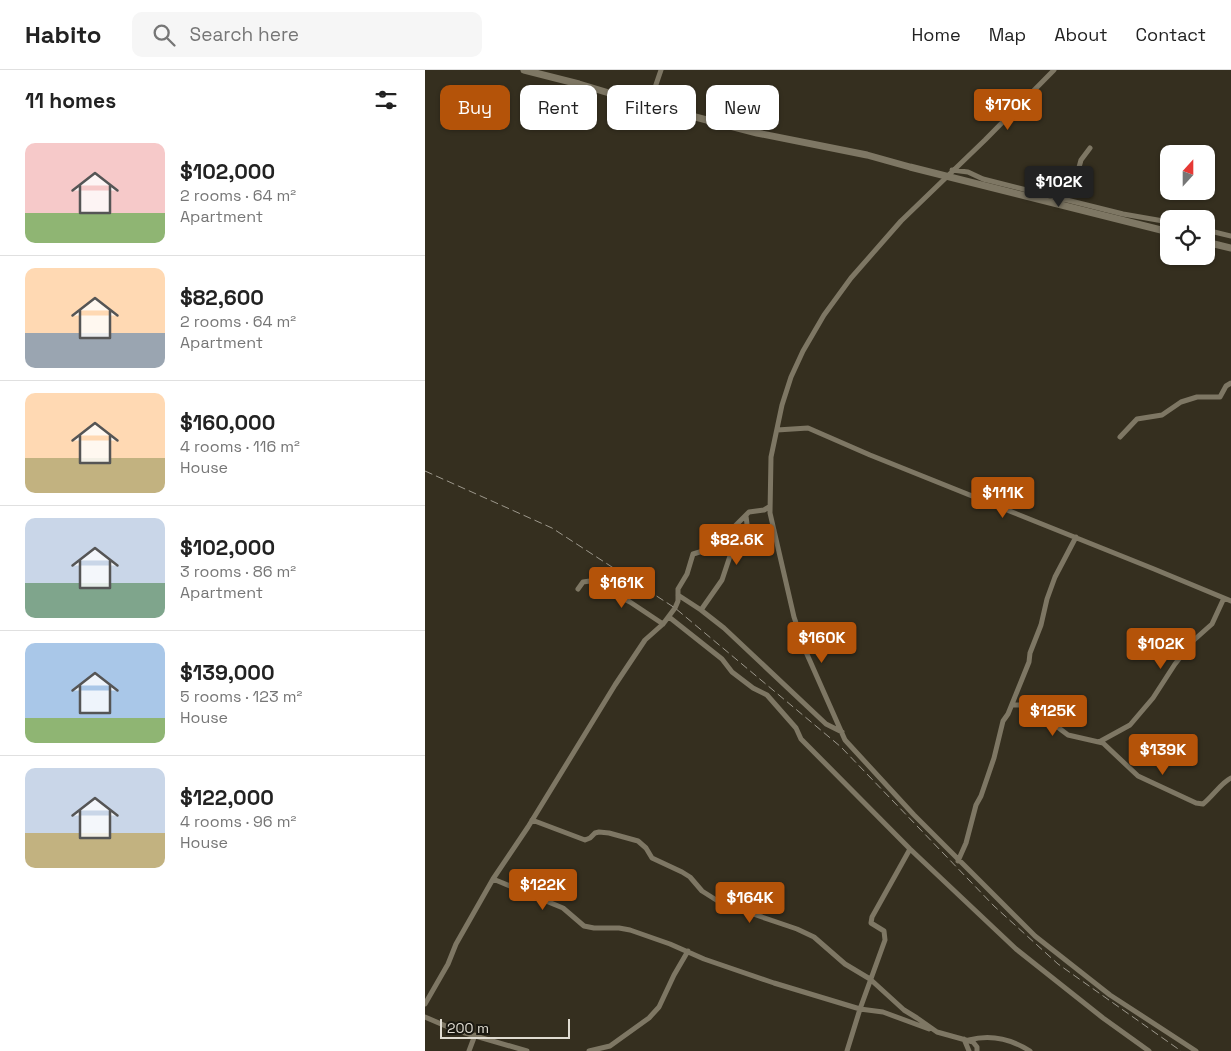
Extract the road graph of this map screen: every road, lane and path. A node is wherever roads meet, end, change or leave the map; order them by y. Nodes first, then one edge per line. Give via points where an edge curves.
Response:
1 (524, 70) edge
2 (661, 70) edge
3 (1054, 70) edge
4 (656, 85) edge
5 (607, 92) edge
6 (696, 117) edge
7 (1090, 148) dead end
8 (952, 170) junction
9 (946, 176) junction
10 (1061, 201) junction
11 (1160, 220) edge
12 (1160, 229) edge
13 (1215, 232) edge
14 (1231, 236) edge
15 (1215, 244) edge
16 (1231, 248) edge
17 (1231, 383) edge
18 (777, 430) junction
19 (1120, 437) dead end
20 (769, 507) junction
21 (746, 516) junction
22 (774, 530) junction
23 (1076, 537) junction
24 (735, 547) junction
25 (705, 551) junction
26 (577, 588) dead end
27 (678, 595) junction
28 (1224, 598) junction
29 (1231, 601) edge
30 (701, 610) junction
31 (669, 617) junction
32 (663, 624) junction
33 (1011, 706) junction
34 (842, 732) junction
35 (1098, 742) junction
36 (1231, 778) edge
37 (532, 820) junction
38 (911, 849) junction
39 (958, 860) junction
40 (493, 879) junction
41 (688, 951) junction
42 (870, 979) junction
43 (425, 1004) edge
44 (860, 1008) junction
45 (425, 1017) edge
46 (937, 1032) junction
47 (475, 1035) junction
48 (967, 1040) junction
49 (469, 1051) edge
50 (527, 1051) edge
51 (589, 1051) edge
52 (847, 1051) edge
53 (969, 1051) edge
54 (977, 1051) edge
55 (1030, 1051) edge
56 (1149, 1051) edge
57 (1196, 1051) edge

1 - 5 street
2 - 4 street
3 - 8 street
6 - 9 street
7 - 10 street via 1081,160 1075,182 1063,193
8 - 9 street
8 - 10 street
9 - 10 street
9 - 18 street via 863,264 824,315 791,377
10 - 11 street
10 - 12 street
13 - 14 street
15 - 16 street
17 - 19 street via 1220,397 1197,397 1181,402 1162,415 1137,419
18 - 20 street via 771,457
18 - 23 street via 808,428
20 - 21 street via 749,512
20 - 22 street
21 - 24 street via 747,524
21 - 25 street via 717,546
22 - 24 street
22 - 34 street via 794,618
23 - 28 street
23 - 33 street via 1055,577 1026,670
24 - 25 street via 718,554
24 - 30 street via 718,587
25 - 27 street via 693,554
26 - 32 street via 590,581
27 - 30 street
27 - 31 street
28 - 29 street
28 - 35 street via 1212,624 1194,640 1130,725
30 - 34 street via 826,724
31 - 32 street
31 - 38 street via 722,659 732,672 767,695 796,728 801,739
32 - 37 street via 645,640
33 - 35 street via 1025,705 1066,734
33 - 39 street via 1003,721
34 - 39 street via 857,754
35 - 36 street via 1138,776 1196,803 1203,804
37 - 40 street
37 - 42 street via 585,840 599,832 638,842 652,858 682,872 721,903 807,933 845,964
38 - 42 street via 872,917 871,923 882,929 885,943
38 - 56 street via 1016,949
39 - 57 street via 1035,936 1102,989
40 - 41 street via 563,908 584,926 630,930
40 - 43 street
41 - 44 street via 774,983
41 - 51 street via 659,1007 649,1018 610,1046
42 - 44 street
42 - 46 street via 904,1010
44 - 46 street via 883,1012
44 - 52 street
45 - 47 street
46 - 48 street
47 - 49 street
47 - 50 street
48 - 53 street
48 - 54 street via 976,1045
48 - 55 street via 982,1036 1002,1038

